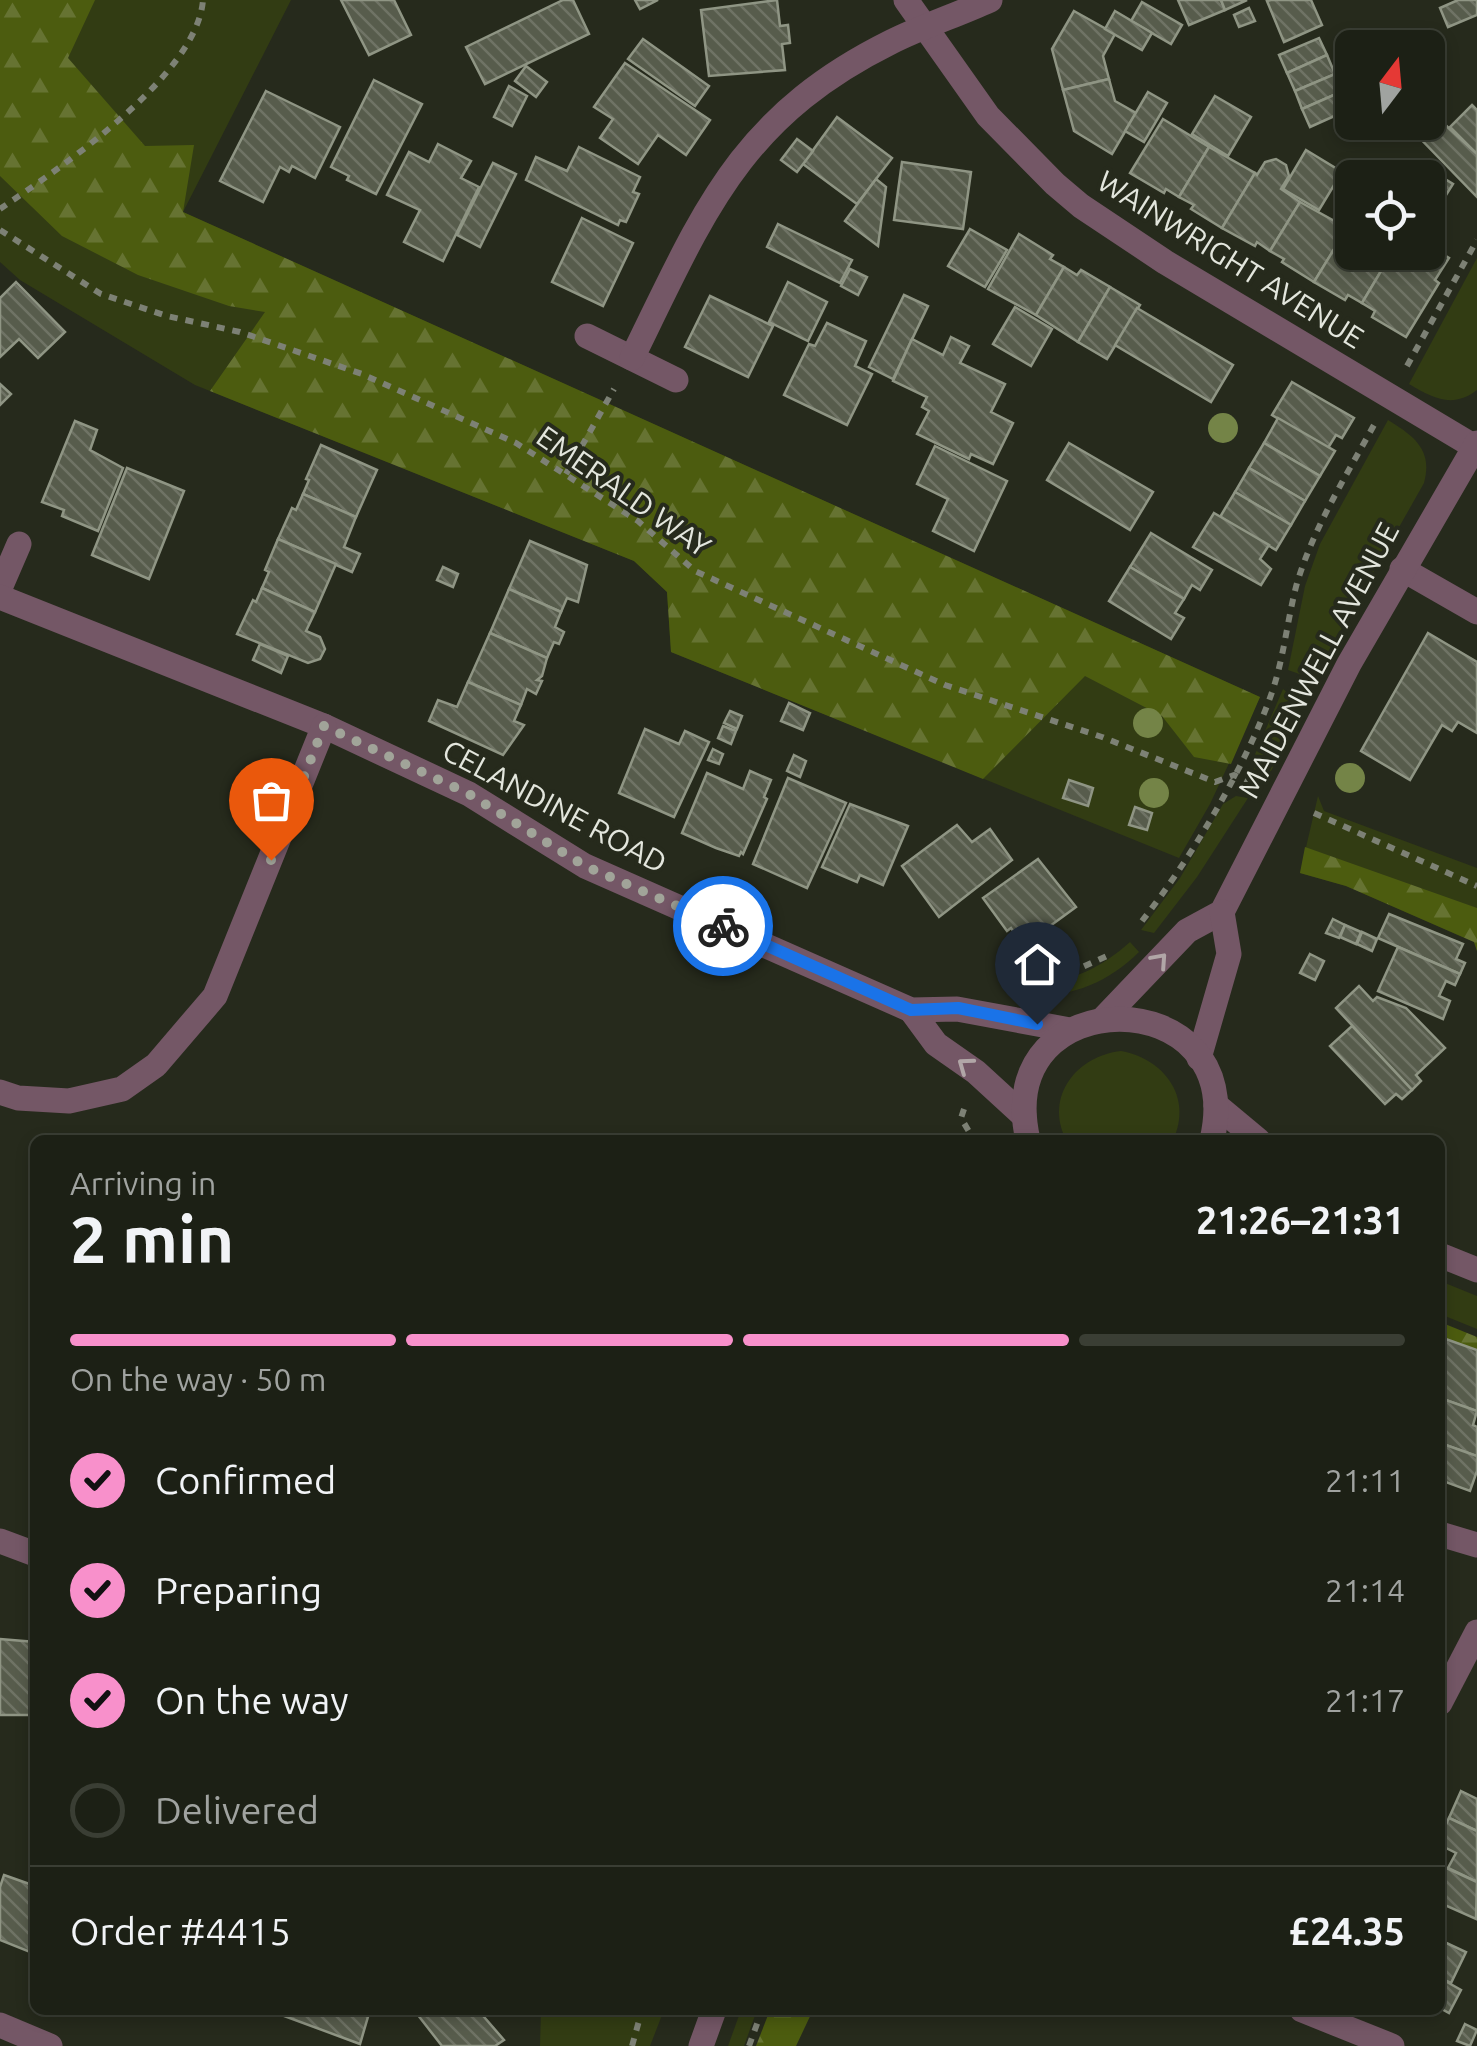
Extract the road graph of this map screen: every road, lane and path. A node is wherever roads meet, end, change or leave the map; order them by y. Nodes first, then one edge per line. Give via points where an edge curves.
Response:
1 (203, 0) edge
2 (906, 0) edge
3 (990, 0) edge
4 (923, 29) junction
5 (0, 209) edge
6 (0, 230) edge
7 (1477, 240) edge
8 (587, 336) dead end
9 (632, 358) junction
10 (676, 380) dead end
11 (1390, 396) junction
12 (1476, 445) edge
13 (566, 475) junction
14 (19, 544) dead end
15 (1402, 569) junction
16 (0, 588) edge
17 (0, 597) edge
18 (1477, 612) edge
19 (324, 726) junction
20 (1234, 775) junction
21 (1280, 797) junction
22 (1477, 886) edge
23 (1222, 912) junction
24 (1136, 928) dead end
25 (1116, 949) dead end
26 (911, 1010) junction
27 (994, 1016) junction
28 (1104, 1018) junction
29 (1070, 1030) junction
30 (1199, 1058) junction
31 (976, 1072) junction
32 (0, 1092) edge
33 (1216, 1106) junction
34 (1026, 1128) edge
35 (971, 1135) edge
36 (1213, 1135) edge
37 (1252, 1135) edge
38 (1445, 1256) edge
39 (1477, 1270) edge
40 (1445, 1535) edge
41 (0, 1541) edge
42 (1477, 1545) edge
43 (30, 1552) edge
44 (1477, 1632) edge
45 (1445, 1693) edge
46 (641, 2015) edge
47 (712, 2015) edge
48 (760, 2015) edge
49 (1319, 2015) edge
50 (0, 2025) edge
51 (46, 2045) edge
52 (632, 2046) edge
53 (700, 2046) edge
54 (749, 2046) edge
55 (1392, 2046) edge

1 - 5 path via 189,42 146,98
2 - 4 street, WAINWRIGHT AVENUE
3 - 4 street
4 - 9 street via 817,86 754,144 709,205
4 - 11 street, WAINWRIGHT AVENUE via 988,116 1081,206
6 - 13 path, EMERALD WAY via 102,294 362,374 516,444
7 - 11 path
8 - 9 street
9 - 10 street
9 - 13 path
11 - 12 street, WAINWRIGHT AVENUE
11 - 20 path via 1316,534 1270,698
12 - 15 street, MAIDENWELL AVENUE
13 - 20 path, EMERALD WAY via 638,520 695,571 945,685 1215,782
14 - 16 street
15 - 18 street
15 - 21 street, MAIDENWELL AVENUE
17 - 19 street, CELANDINE ROAD
19 - 26 street, CELANDINE ROAD via 469,794 585,866
19 - 32 street via 215,996 156,1065 122,1089 68,1100
20 - 21 path, EMERALD WAY
20 - 24 path
21 - 22 path, EMERALD WAY
21 - 23 street, MAIDENWELL AVENUE
28 -> 23 street via 1187,930
23 - 30 street via 1228,954
25 - 27 path via 1065,975 1006,978
26 - 27 street, CELANDINE ROAD via 958,1008
31 -> 26 street, CELANDINE ROAD via 936,1044
27 - 29 street, CELANDINE ROAD
28 - 29 street
28 - 30 street via 1158,1024
29 - 34 street via 1035,1067 1026,1091
30 - 33 street
31 - 34 street, CELANDINE ROAD
31 - 35 path via 960,1118
33 - 36 street
33 - 37 street
38 - 39 street
40 - 42 street
41 - 43 street
44 - 45 street
46 - 52 path
47 - 53 street
48 - 54 path
49 - 55 street
50 - 51 street

